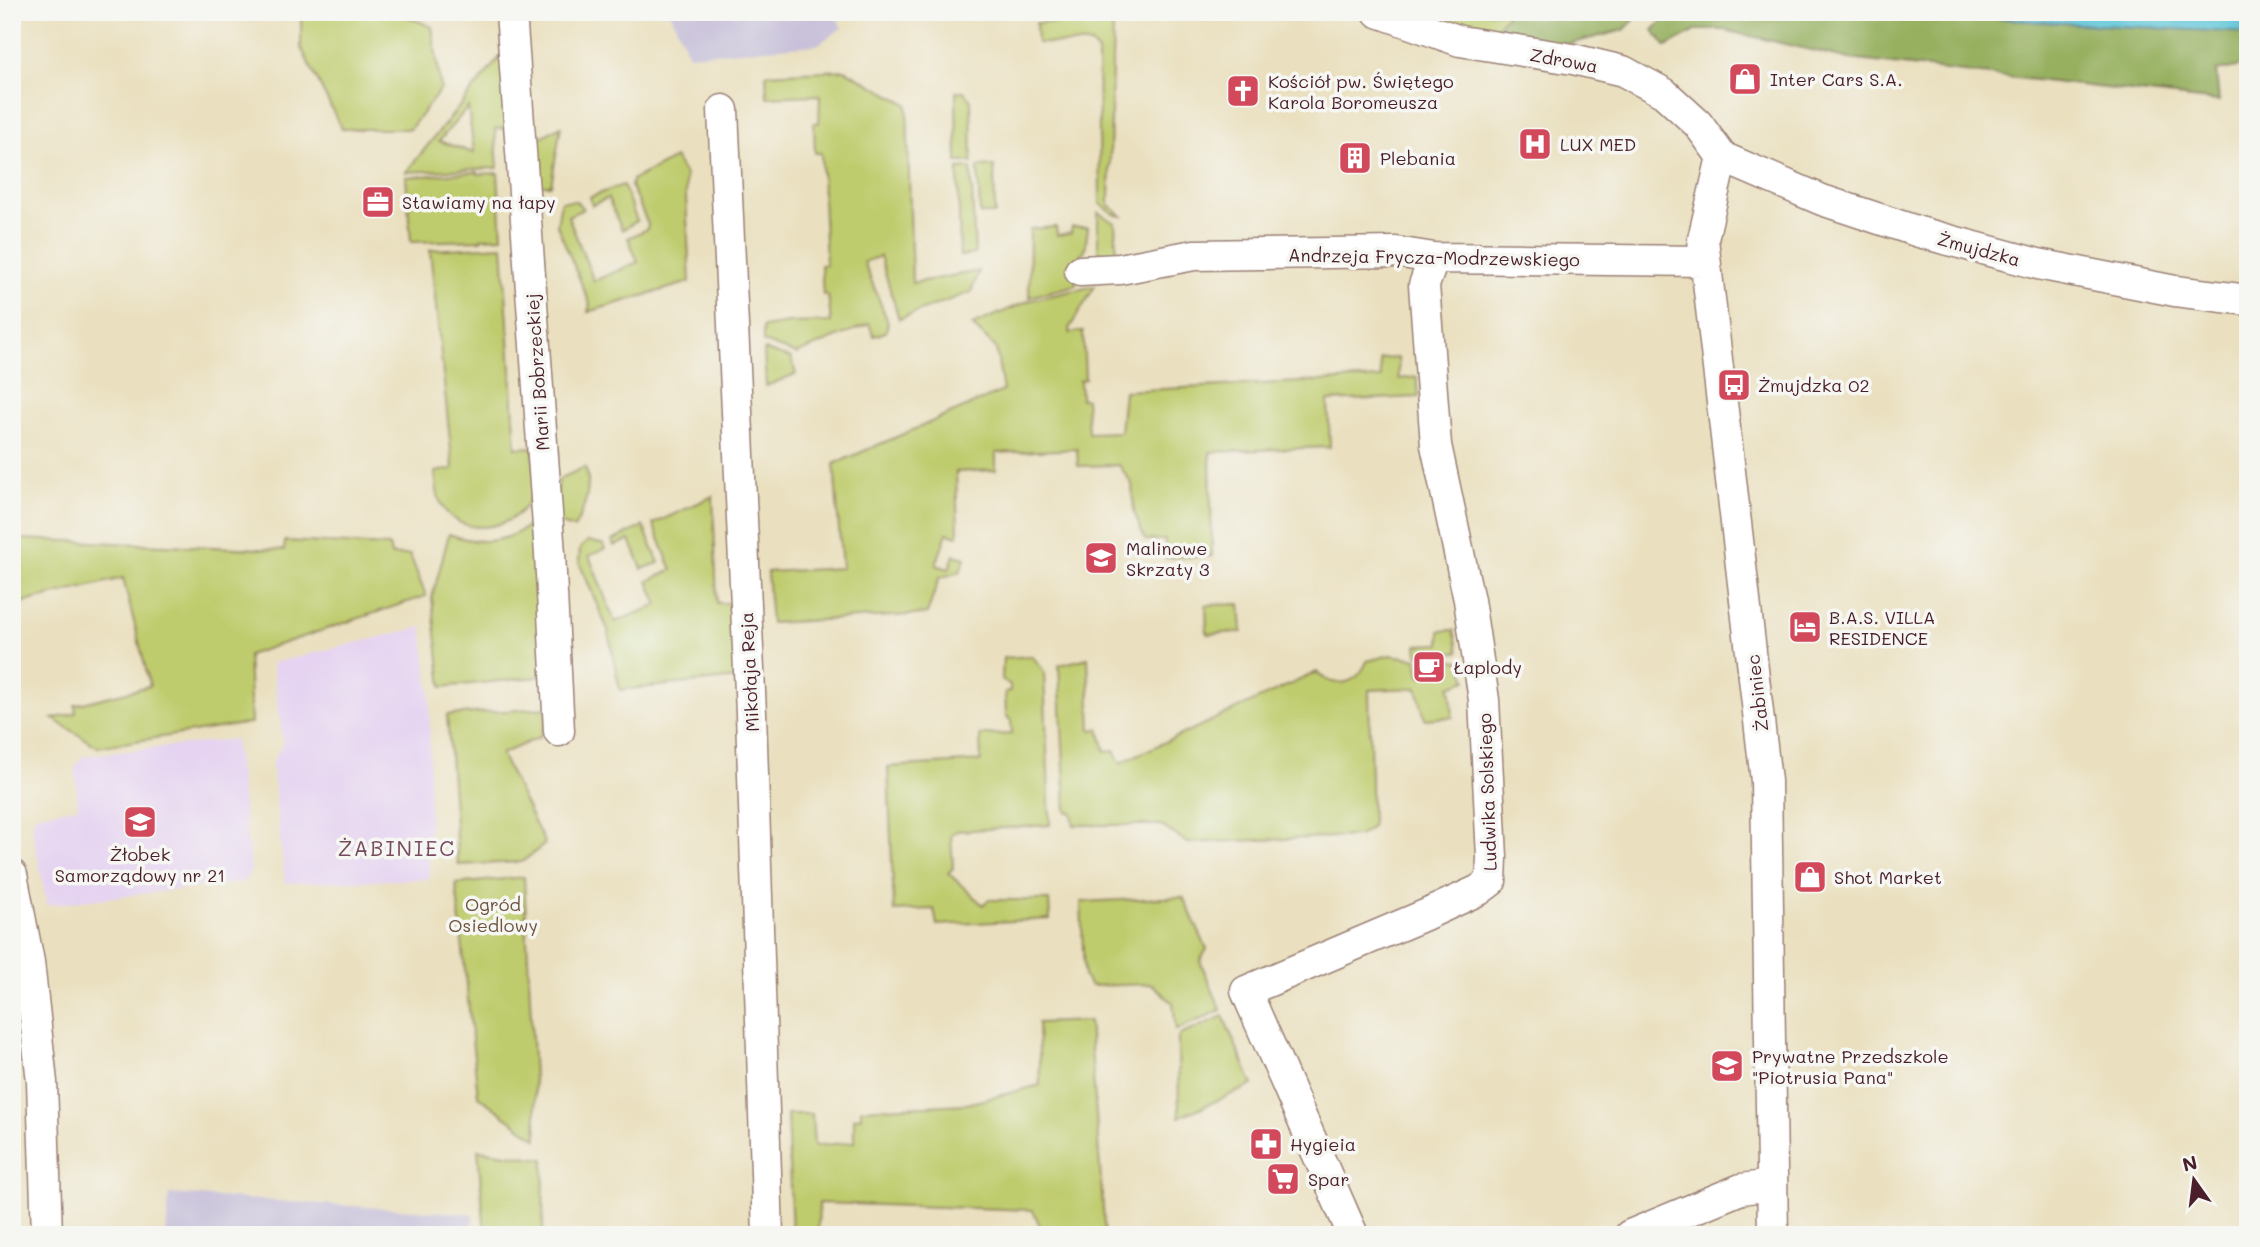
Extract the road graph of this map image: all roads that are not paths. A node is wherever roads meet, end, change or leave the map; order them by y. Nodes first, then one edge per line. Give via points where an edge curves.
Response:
1 (511, 12) edge
2 (1378, 12) edge
3 (723, 110) dead end
4 (1722, 157) junction
5 (1434, 258) junction
6 (1705, 261) junction
7 (1080, 271) dead end
8 (2248, 300) edge
9 (559, 731) dead end
10 (12, 875) edge
11 (1772, 1185) junction
12 (47, 1235) edge
13 (768, 1235) edge
14 (1353, 1235) edge
15 (1630, 1235) edge
16 (1773, 1235) edge

1 - 9 street, Marii Bobrzeckiej
2 - 4 street, Zdrowa via 1460,41 1623,71 1664,93 1698,124
3 - 13 street, Mikołaja Reja via 751,713
4 - 6 street, Żabiniec via 1705,225
4 - 8 street, Żmujdzka via 1822,200 1919,232 2038,264
5 - 6 street, Andrzeja Frycza-Modrzewskiego
5 - 7 street, Andrzeja Frycza-Modrzewskiego via 1396,253 1194,255 1120,269
5 - 14 street, Ludwika Solskiego via 1424,285 1427,348 1436,446 1469,600 1484,700 1491,881 1426,915 1246,991
6 - 11 street, Żabiniec via 1766,781
10 - 12 street via 29,962 42,1082
11 - 15 street via 1741,1189
11 - 16 street, Żabiniec

